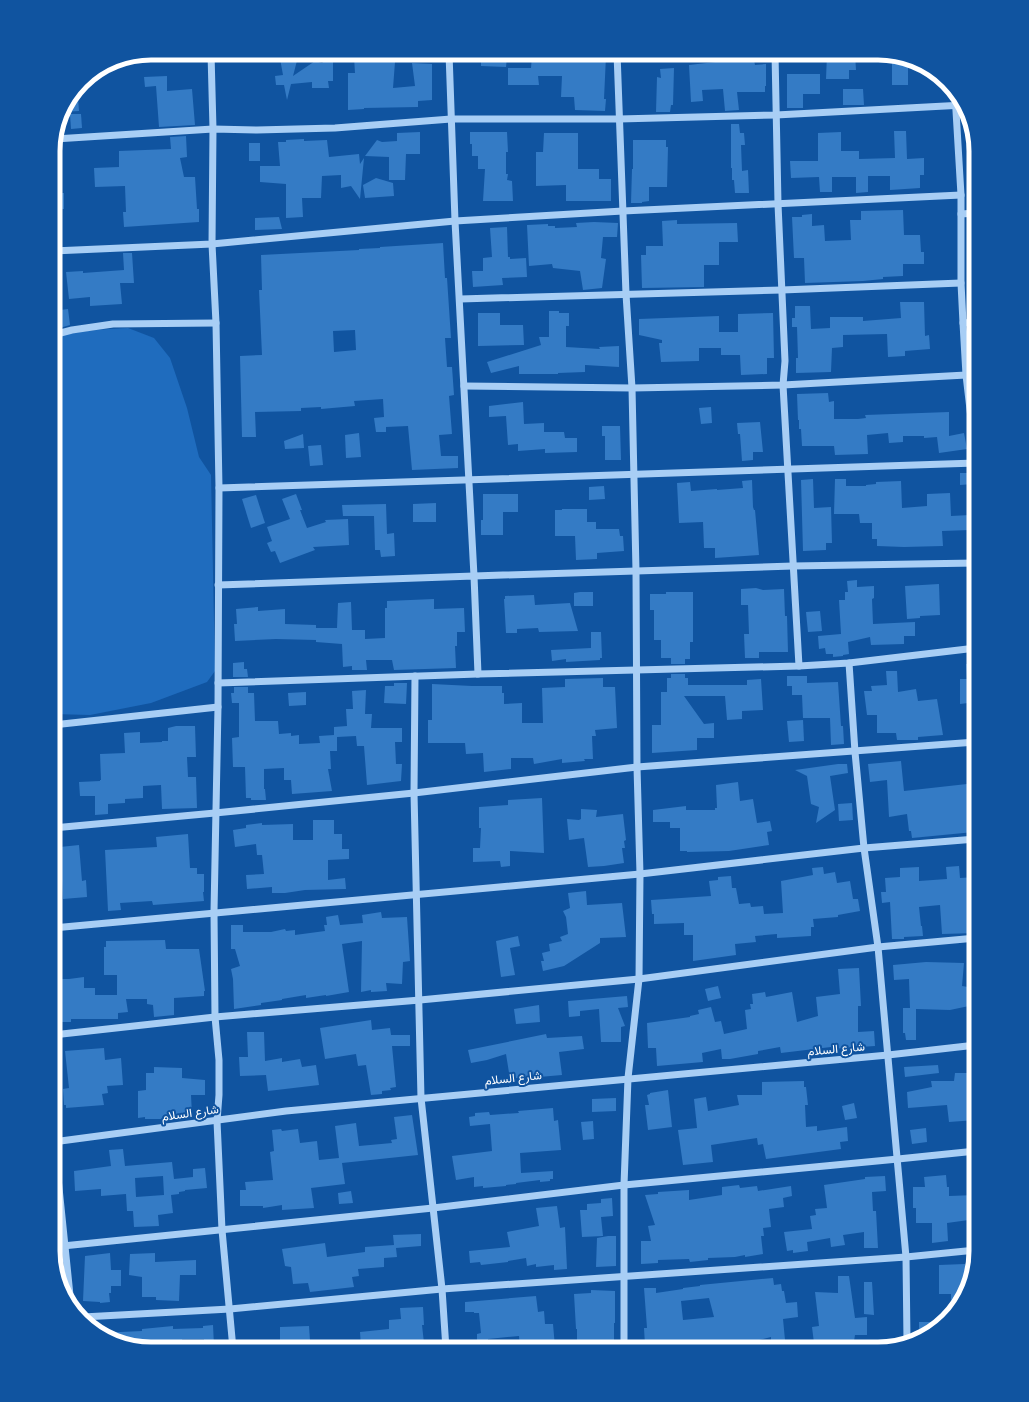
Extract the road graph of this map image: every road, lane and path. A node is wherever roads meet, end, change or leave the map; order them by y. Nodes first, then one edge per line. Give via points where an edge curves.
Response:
1 (211, 60) edge
2 (449, 60) edge
3 (617, 60) edge
4 (775, 60) edge
5 (956, 105) joint
6 (776, 115) junction
7 (451, 119) junction
8 (619, 119) junction
9 (213, 129) junction
10 (61, 138) edge
11 (961, 195) junction
12 (778, 204) junction
13 (623, 211) junction
14 (969, 213) edge
15 (961, 214) junction
16 (456, 221) junction
17 (212, 244) junction
18 (60, 251) edge
19 (961, 283) junction
20 (782, 290) junction
21 (626, 294) junction
22 (460, 299) junction
23 (216, 323) junction
24 (963, 323) junction
25 (969, 323) edge
26 (60, 333) edge
27 (966, 376) junction
28 (782, 385) junction
29 (464, 386) junction
30 (632, 388) junction
31 (969, 394) edge
32 (969, 462) edge
33 (787, 468) junction
34 (633, 474) junction
35 (468, 479) junction
36 (219, 488) junction
37 (969, 563) edge
38 (793, 566) junction
39 (636, 571) junction
40 (474, 576) junction
41 (218, 585) junction
42 (969, 649) edge
43 (849, 663) junction
44 (799, 666) junction
45 (637, 670) junction
46 (478, 674) junction
47 (415, 676) junction
48 (218, 683) junction
49 (218, 707) junction
50 (60, 724) edge
51 (969, 743) edge
52 (855, 752) junction
53 (637, 767) junction
54 (414, 792) junction
55 (215, 813) junction
56 (60, 827) edge
57 (969, 840) edge
58 (864, 848) junction
59 (640, 874) junction
60 (416, 894) junction
61 (214, 912) junction
62 (60, 927) edge
63 (969, 939) edge
64 (878, 947) junction
65 (639, 979) junction
66 (420, 1000) junction
67 (215, 1017) junction
68 (60, 1034) edge
69 (969, 1047) edge
70 (888, 1055) junction
71 (628, 1078) junction
72 (421, 1098) junction
73 (217, 1121) junction
74 (60, 1141) edge
75 (969, 1152) edge
76 (898, 1160) junction
77 (624, 1185) junction
78 (60, 1199) edge
79 (433, 1208) junction
80 (222, 1230) junction
81 (60, 1246) edge
82 (65, 1246) junction
83 (969, 1251) edge
84 (906, 1257) junction
85 (623, 1276) junction
86 (442, 1289) junction
87 (70, 1292) edge
88 (230, 1309) junction
89 (89, 1317) edge
90 (907, 1337) edge
91 (232, 1342) edge
92 (446, 1342) edge
93 (624, 1342) edge

1 - 9 street
2 - 7 street
3 - 8 street
4 - 6 street
5 - 6 street
5 - 11 street
6 - 8 street
6 - 12 street
7 - 8 street
7 - 9 street via 335,128
7 - 16 street
8 - 13 street
9 - 10 street
9 - 17 street
11 - 12 street
11 - 15 street
12 - 13 street
12 - 20 street
13 - 16 street
13 - 21 street
14 - 15 street
15 - 19 street
16 - 17 street
16 - 22 street
17 - 18 street
17 - 23 street
19 - 20 street
19 - 24 street
20 - 21 street
20 - 28 street via 785,361
21 - 22 street
21 - 30 street
22 - 29 street
23 - 26 street via 113,324
23 - 36 street
24 - 25 street
24 - 27 street
27 - 28 street
27 - 31 street
28 - 30 street
28 - 33 street
29 - 30 street
29 - 35 street
30 - 34 street
32 - 33 street
33 - 34 street
33 - 38 street
34 - 35 street
34 - 39 street
35 - 36 street
35 - 40 street
36 - 41 street
37 - 38 street
38 - 39 street
38 - 44 street
39 - 40 street
39 - 45 street
40 - 41 street
40 - 46 street
41 - 48 street
42 - 43 street
43 - 44 street
43 - 52 street
44 - 45 street
45 - 46 street
45 - 53 street
46 - 47 street
47 - 48 street
47 - 54 street
48 - 49 street
49 - 50 street
49 - 55 street
51 - 52 street
52 - 53 street
52 - 58 street
53 - 54 street
53 - 59 street
54 - 55 street
54 - 60 street
55 - 56 street
55 - 61 street
57 - 58 street
58 - 59 street
58 - 64 street
59 - 60 street
59 - 65 street
60 - 61 street
60 - 66 street
61 - 62 street
61 - 67 street
63 - 64 street
64 - 65 street
64 - 70 street
65 - 66 street
65 - 71 street
66 - 67 street
66 - 72 street
67 - 68 street
67 - 73 street via 219,1060
69 - 70 street, شارع السلام
70 - 71 street, شارع السلام
70 - 76 street
71 - 72 street, شارع السلام
71 - 77 street
72 - 73 street, شارع السلام via 286,1111
72 - 79 street
73 - 74 street, شارع السلام
73 - 80 street
75 - 76 street
76 - 77 street
76 - 84 street
77 - 79 street
77 - 85 street
78 - 82 street
79 - 80 street
79 - 86 street
80 - 82 street
80 - 88 street
81 - 82 street
82 - 87 street
83 - 84 street
84 - 85 street
84 - 90 street
85 - 86 street
85 - 93 street
86 - 88 street
86 - 92 street
88 - 89 street
88 - 91 street

